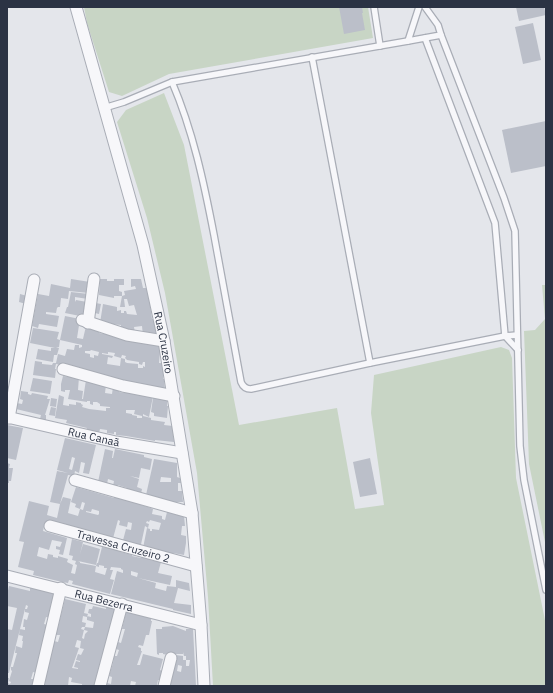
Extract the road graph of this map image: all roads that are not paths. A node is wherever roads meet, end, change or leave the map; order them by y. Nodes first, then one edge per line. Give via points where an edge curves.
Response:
1 (76, 7) edge
2 (374, 7) edge
3 (419, 7) edge
4 (424, 7) edge
5 (441, 35) junction
6 (425, 38) junction
7 (408, 41) junction
8 (380, 46) junction
9 (312, 57) junction
10 (172, 82) junction
11 (104, 108) junction
12 (94, 279) dead end
13 (34, 280) dead end
14 (517, 335) junction
15 (505, 336) junction
16 (164, 340) junction
17 (518, 350) junction
18 (370, 363) junction
19 (63, 369) dead end
20 (174, 396) junction
21 (8, 417) edge
22 (182, 453) junction
23 (74, 480) dead end
24 (192, 513) junction
25 (50, 526) dead end
26 (196, 566) junction
27 (7, 576) edge
28 (61, 588) junction
29 (546, 590) edge
30 (122, 604) junction
31 (201, 624) junction
32 (171, 658) dead end
33 (38, 686) edge
34 (100, 686) edge
35 (164, 686) edge
36 (204, 686) edge

1 - 11 street, Rua Cruzeiro
2 - 8 lane
3 - 7 lane
4 - 5 lane via 438,25
5 - 6 lane
5 - 14 lane via 515,231
6 - 7 lane
6 - 15 lane via 495,223
7 - 8 lane
8 - 9 lane
9 - 10 lane
9 - 18 lane
10 - 11 lane
10 - 18 lane via 182,105 205,191 243,386 251,389
11 - 16 street, Rua Cruzeiro via 143,245
12 - 16 street via 85,322 127,335
13 - 21 street
14 - 15 lane
14 - 17 lane
15 - 17 lane
15 - 18 lane
16 - 20 street, Rua Cruzeiro
17 - 29 lane via 520,446 524,480
19 - 20 street via 124,386
20 - 22 street, Rua Cruzeiro
21 - 22 street, Rua Canaã via 116,442
22 - 24 street, Rua Cruzeiro
23 - 24 street
24 - 26 street, Rua Cruzeiro
25 - 26 street, Travessa Cruzeiro 2
26 - 31 street, Rua Cruzeiro
27 - 28 street, Rua Bezerra
28 - 30 street, Rua Bezerra
28 - 33 street
30 - 31 street, Rua Bezerra
30 - 34 street
31 - 36 street, Rua Cruzeiro
32 - 35 street

